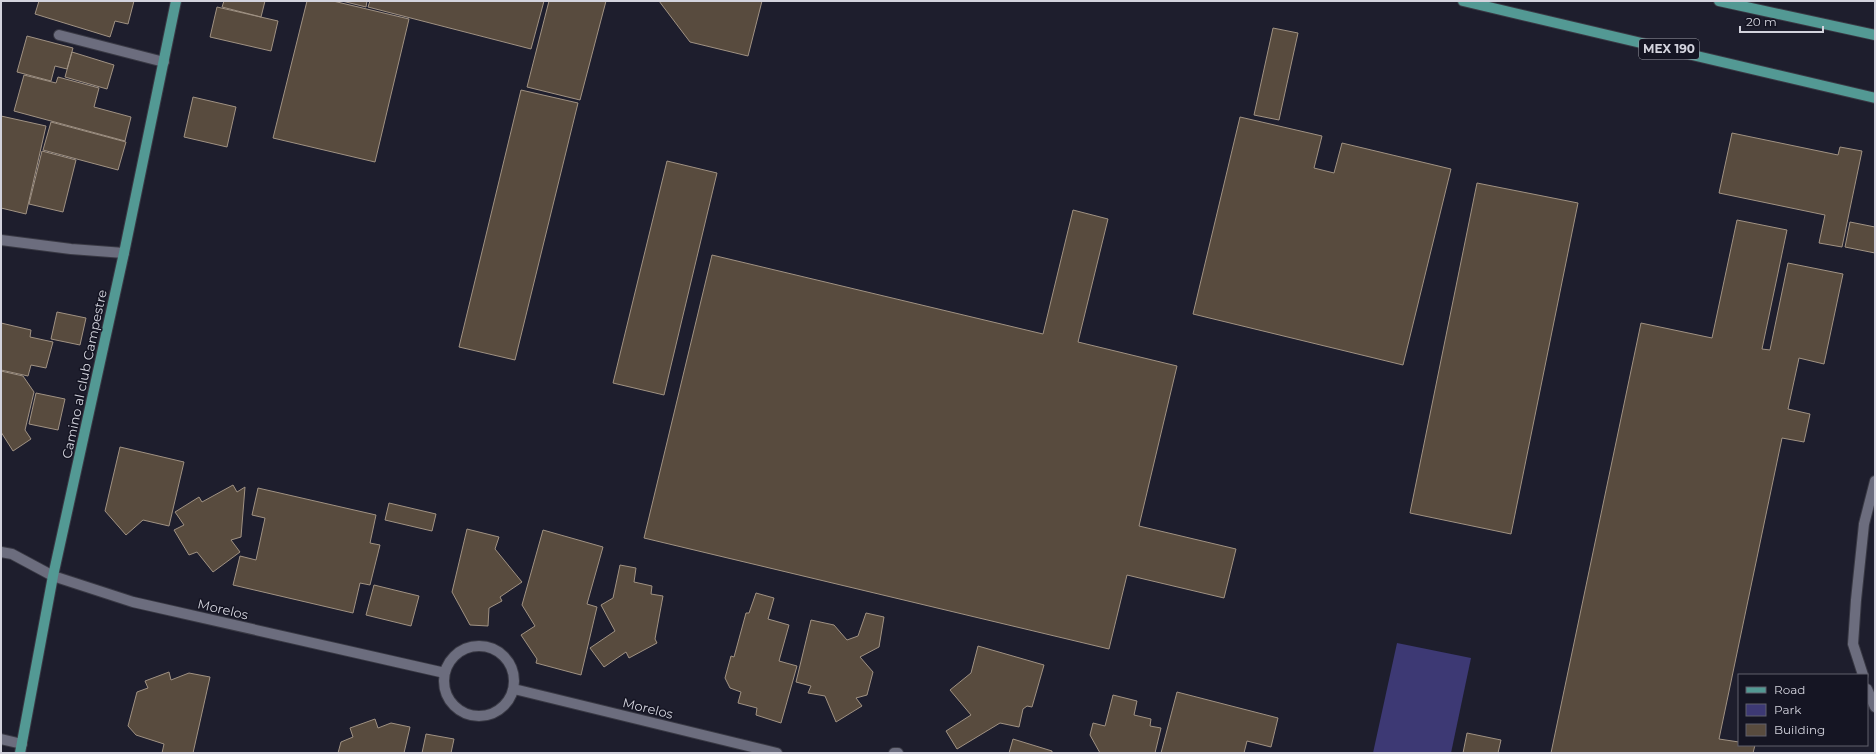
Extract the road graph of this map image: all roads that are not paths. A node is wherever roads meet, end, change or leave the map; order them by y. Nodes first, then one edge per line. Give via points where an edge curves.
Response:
1 (176, 1) edge
2 (1463, 1) edge
3 (1719, 1) edge
4 (59, 35) dead end
5 (1875, 35) edge
6 (164, 62) junction
7 (1874, 98) edge
8 (1, 240) edge
9 (124, 253) junction
10 (1875, 481) edge
11 (1, 552) edge
12 (52, 576) junction
13 (445, 673) junction
14 (1863, 674) edge
15 (514, 689) junction
16 (1868, 691) edge
17 (1875, 707) edge
18 (1, 739) edge
19 (21, 749) edge
20 (777, 753) edge
21 (894, 753) edge
22 (898, 753) edge

1 - 6 main road, Camino al club Campestre
2 - 7 main road, MEX 190
3 - 5 main road
4 - 6 street
6 - 9 main road, Camino al club Campestre
8 - 9 street
9 - 12 main road, Camino al club Campestre
10 - 14 street via 1864,524 1853,644
11 - 12 street, Morelos via 12,554
12 - 13 street, Morelos via 133,602
12 - 19 main road, Camino al club Campestre
13 - 15 street via 458,653 481,646 493,649 503,656 514,677
13 - 15 street via 444,686 448,697 455,707 465,713 489,715 509,700
15 - 20 street, Morelos
16 - 17 street
18 - 19 street
21 - 22 street

